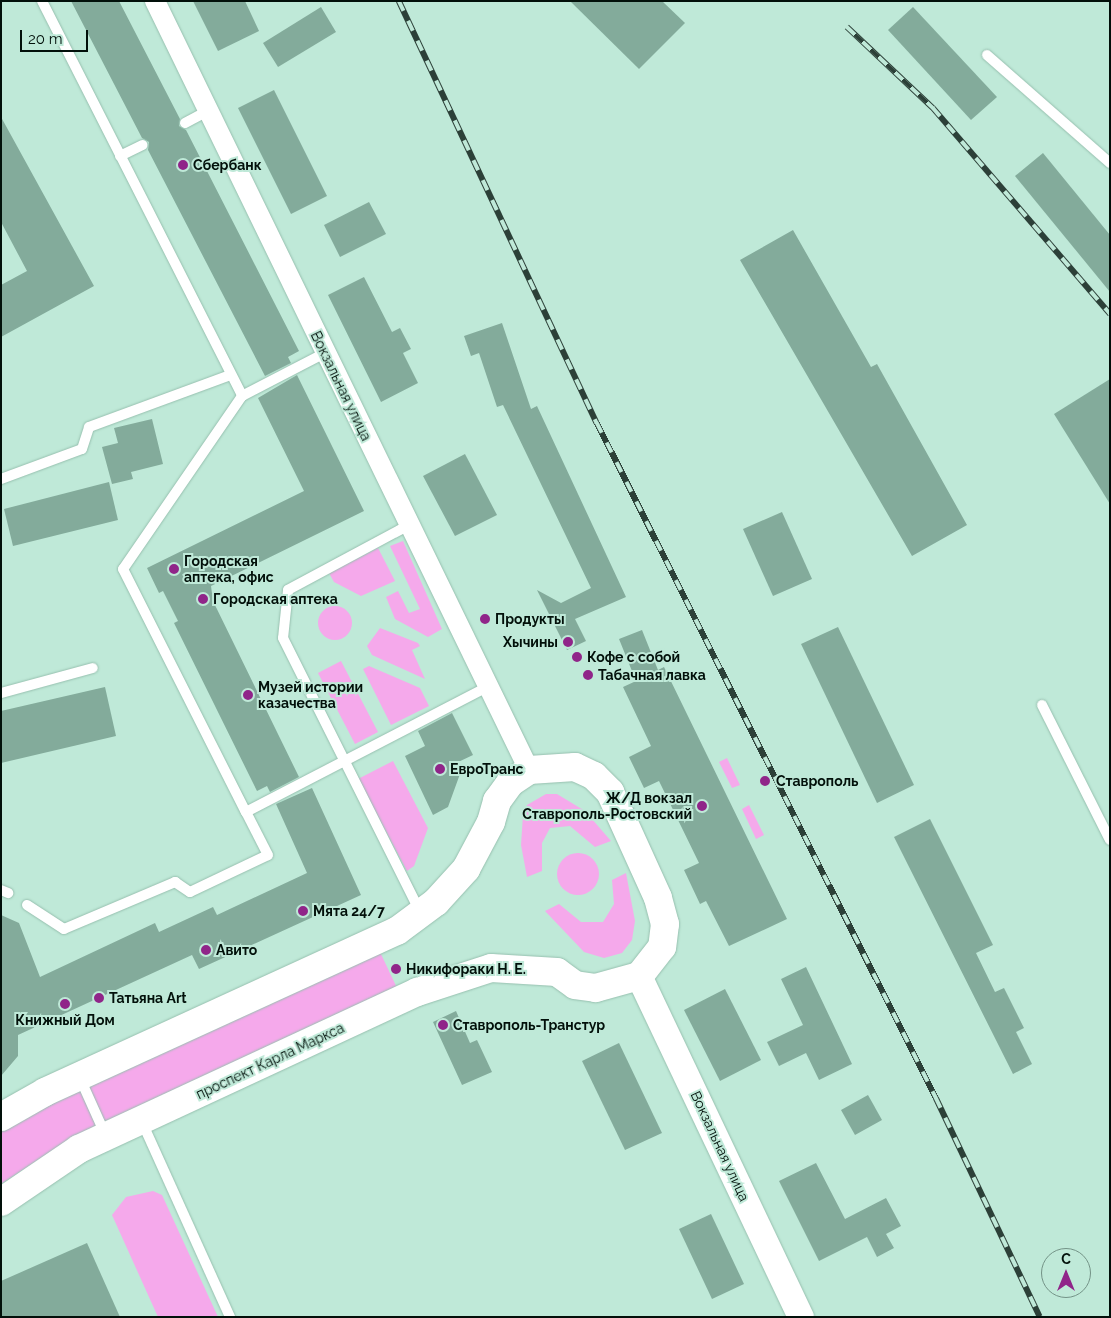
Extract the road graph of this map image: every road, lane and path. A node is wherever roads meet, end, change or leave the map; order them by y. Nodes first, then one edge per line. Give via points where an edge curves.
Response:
1 (42, 1) edge
2 (154, 1) edge
3 (987, 55) dead end
4 (206, 112) junction
5 (184, 123) dead end
6 (143, 145) dead end
7 (120, 156) junction
8 (1110, 163) edge
9 (325, 354) junction
10 (230, 375) junction
11 (242, 396) junction
12 (1, 479) edge
13 (410, 525) junction
14 (93, 668) dead end
15 (489, 686) junction
16 (1, 693) edge
17 (1042, 705) dead end
18 (344, 763) junction
19 (529, 770) junction
20 (246, 812) junction
21 (1110, 840) edge
22 (27, 905) dead end
23 (422, 914) junction
24 (640, 976) junction
25 (78, 1076) junction
26 (1, 1117) edge
27 (141, 1120) junction
28 (107, 1137) junction
29 (1, 1202) edge
30 (230, 1317) edge
31 (801, 1317) edge

1 - 7 lane
2 - 4 street, Вокзальная улица
3 - 8 lane
4 - 5 lane
4 - 9 street, Вокзальная улица
6 - 7 lane
7 - 10 lane
9 - 11 lane
9 - 13 street, Вокзальная улица
10 - 11 lane
10 - 12 lane via 89,427 82,449
11 - 20 lane via 123,569
13 - 15 street, Вокзальная улица
13 - 18 lane via 288,590 283,638
14 - 16 lane
15 - 18 lane
15 - 19 street, Вокзальная улица
17 - 21 lane
18 - 20 lane
18 - 23 lane
19 - 23 main road via 510,783 497,801 491,822 466,869
19 - 24 main road via 575,767 594,776 610,792 658,898 665,924 662,947
20 - 22 lane via 268,855 190,892 175,882 64,929
23 - 25 main road via 388,936
24 - 27 main road, проспект Карла Маркса via 596,988 575,985 556,972 491,968 418,992
24 - 31 street, Вокзальная улица
25 - 26 main road
25 - 28 lane
27 - 28 main road, проспект Карла Маркса
27 - 30 lane
28 - 29 main road, проспект Карла Маркса via 49,1166

